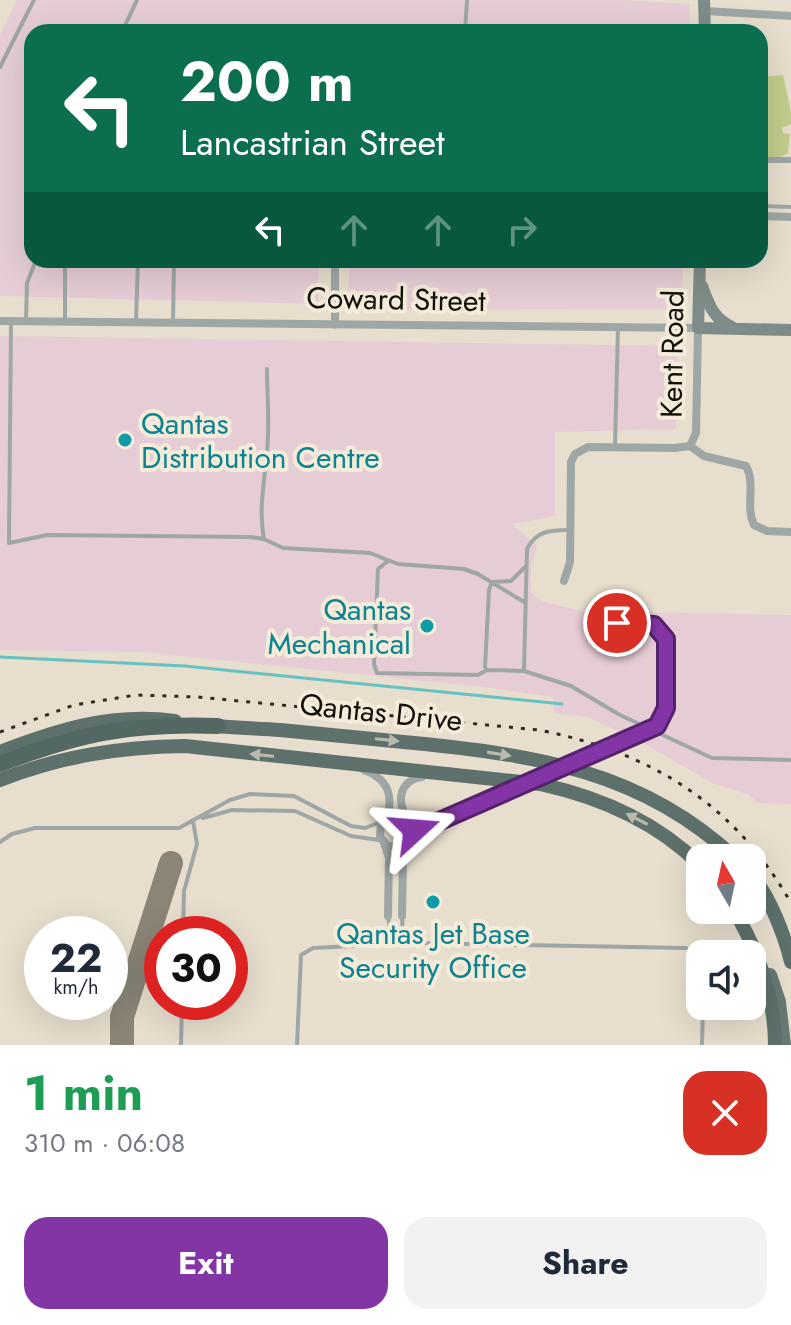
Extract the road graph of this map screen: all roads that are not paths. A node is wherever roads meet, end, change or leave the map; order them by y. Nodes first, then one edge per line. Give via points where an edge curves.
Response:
1 (34, 0) edge
2 (137, 0) edge
3 (467, 0) edge
4 (706, 4) edge
5 (791, 16) edge
6 (126, 24) edge
7 (466, 24) edge
8 (705, 24) edge
9 (0, 67) edge
10 (768, 160) edge
11 (791, 160) edge
12 (768, 206) edge
13 (791, 207) edge
14 (768, 216) edge
15 (791, 217) edge
16 (33, 268) edge
17 (65, 268) edge
18 (138, 268) edge
19 (174, 268) edge
20 (335, 268) edge
21 (700, 268) edge
22 (699, 279) junction
23 (0, 321) edge
24 (12, 321) junction
25 (26, 322) junction
26 (65, 322) junction
27 (136, 323) junction
28 (173, 323) junction
29 (335, 325) junction
30 (618, 328) junction
31 (698, 328) junction
32 (739, 329) junction
33 (791, 330) edge
34 (267, 369) dead end
35 (690, 446) junction
36 (615, 448) junction
37 (571, 530) junction
38 (791, 532) edge
39 (264, 539) junction
40 (388, 561) junction
41 (525, 566) junction
42 (564, 581) dead end
43 (492, 582) junction
44 (524, 602) junction
45 (600, 623) dead end
46 (487, 670) junction
47 (524, 671) junction
48 (218, 726) junction
49 (0, 752) edge
50 (791, 760) edge
51 (340, 763) junction
52 (0, 764) edge
53 (445, 775) junction
54 (0, 780) edge
55 (404, 814) junction
56 (385, 818) junction
57 (193, 821) junction
58 (412, 821) junction
59 (426, 827) junction
60 (383, 841) junction
61 (411, 841) junction
62 (0, 842) edge
63 (718, 844) edge
64 (686, 851) edge
65 (766, 895) edge
66 (766, 902) edge
67 (388, 912) junction
68 (402, 912) junction
69 (183, 916) edge
70 (742, 924) edge
71 (392, 932) junction
72 (749, 935) junction
73 (791, 938) edge
74 (403, 939) junction
75 (686, 948) edge
76 (791, 962) edge
77 (182, 1020) edge
78 (703, 1020) edge
79 (181, 1045) edge
80 (297, 1045) edge
81 (702, 1045) edge
82 (775, 1045) edge
83 (784, 1045) edge

1 - 9 lane
2 - 6 lane
3 - 7 lane
4 - 5 street
4 - 8 main road
10 - 11 street
12 - 13 lane
14 - 15 street
16 - 25 lane
17 - 26 lane
18 - 27 lane
19 - 28 lane
20 - 29 street
21 - 22 main road, Kent Road
22 - 31 main road, Kent Road
22 - 32 main road via 718,319
23 - 24 street, Coward Street
24 - 25 street, Coward Street
24 - 39 lane via 9,543 47,535
25 - 26 street, Coward Street
26 - 27 street, Coward Street
27 - 28 street, Coward Street
28 - 29 street, Coward Street
29 - 30 street, Coward Street
30 - 31 street, Coward Street
30 - 36 lane
31 - 32 main road, Coward Street
31 - 35 street, Kent Road via 696,433
32 - 33 main road, Coward Street
34 - 39 lane
35 - 36 street, Kent Road
35 - 38 street via 704,456 746,466 754,525
36 - 37 street, Kent Road via 588,447 575,454
37 - 41 lane via 545,531 530,543
37 - 42 street, Kent Road
39 - 40 lane via 283,548 370,553
40 - 43 lane via 464,569
40 - 46 lane via 378,569 377,673 478,675
41 - 43 lane via 511,581
41 - 44 lane
43 - 44 lane
43 - 46 lane
44 - 47 lane
45 - 59 lane, bridge via 654,625 666,639 666,708 657,726
46 - 47 lane
47 - 50 lane via 571,686 712,758
48 - 49 highway via 124,718 43,735
48 - 52 highway, Qantas Drive via 113,730 72,738
48 -> 63 highway, Qantas Drive via 460,748 573,767 653,799
51 - 53 highway, Qantas Drive
51 -> 54 highway, Qantas Drive via 185,746 138,747 68,758
51 - 56 street via 384,781 391,799
53 - 55 street via 413,778 404,785
64 -> 53 highway, Qantas Drive via 650,826 579,793
55 - 56 street
55 - 58 street
56 - 57 lane via 365,828 351,826 294,796 250,794
56 - 60 street via 379,829
57 - 60 lane via 232,810 290,811 351,836
57 - 62 lane via 173,829 35,828
57 - 69 lane via 197,844 184,891
58 - 59 lane
58 - 61 street
59 - 61 lane
60 - 61 street via 393,848
60 - 67 street via 389,858
61 - 68 street via 404,856
65 - 73 main road
66 - 76 highway
67 - 68 street
67 - 71 lane
68 - 74 lane
70 - 72 highway
71 - 74 lane
71 - 80 lane via 373,945 313,948 301,955
72 - 82 highway via 765,978
72 - 83 main road via 779,1002
74 - 75 lane
77 - 79 lane
78 - 81 lane

